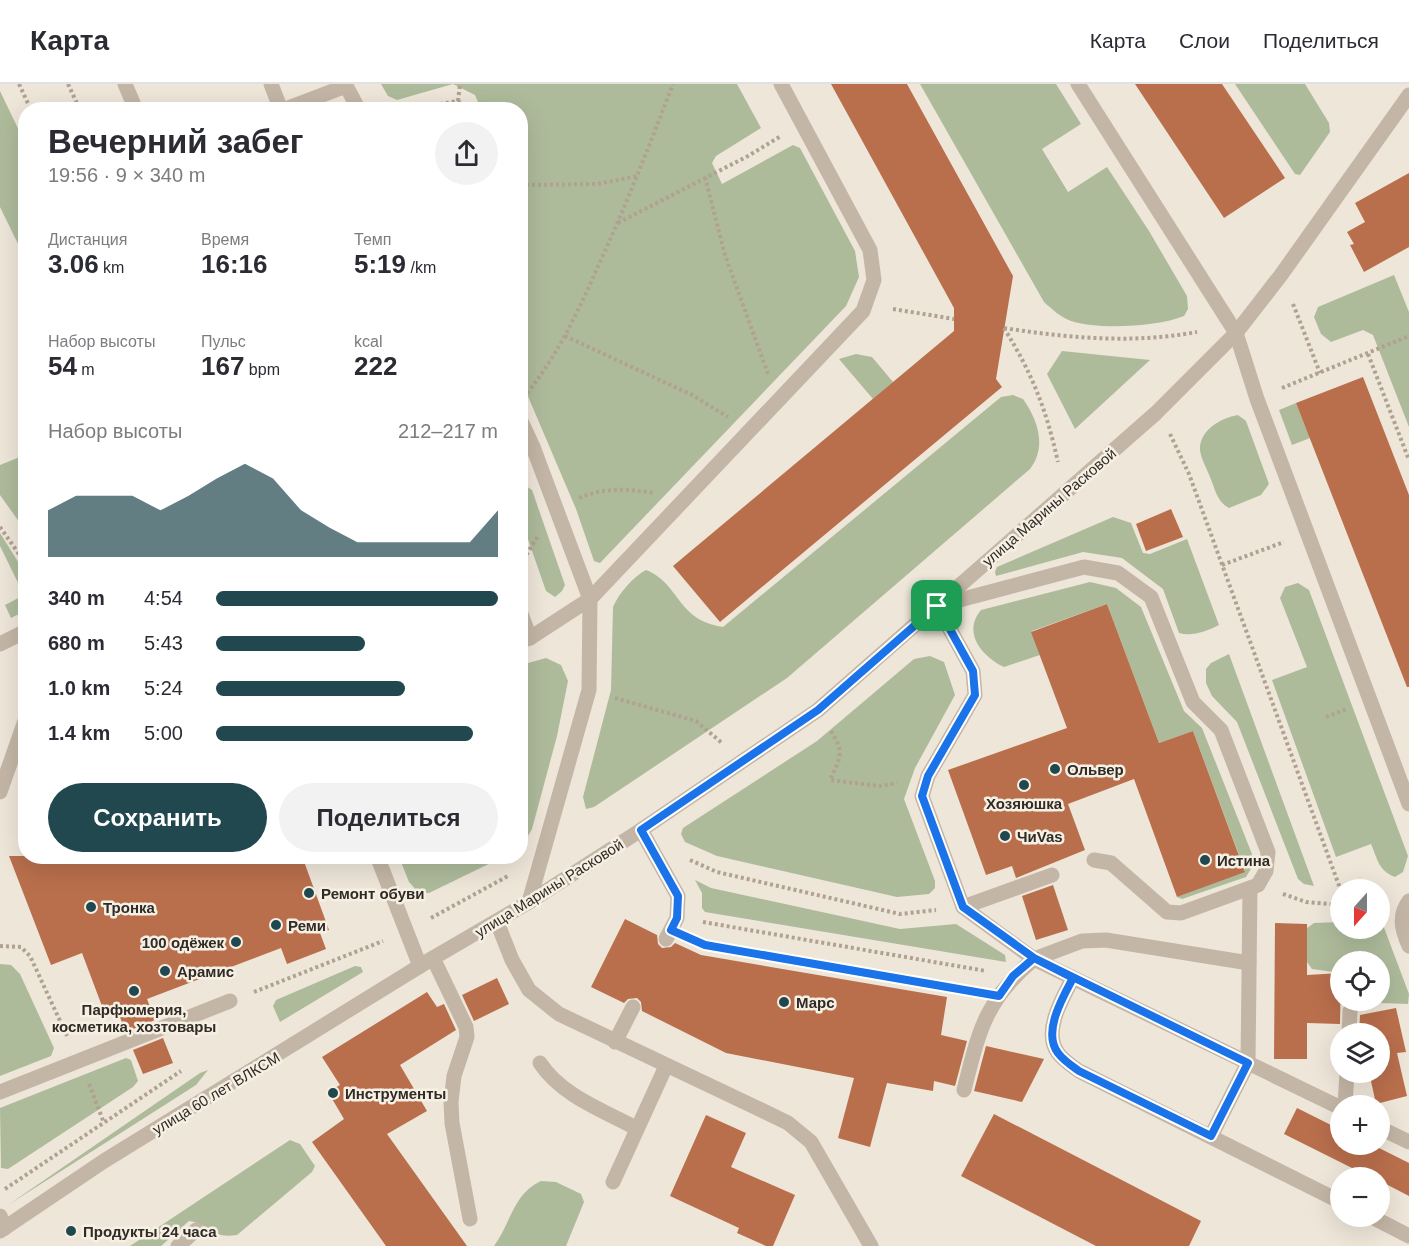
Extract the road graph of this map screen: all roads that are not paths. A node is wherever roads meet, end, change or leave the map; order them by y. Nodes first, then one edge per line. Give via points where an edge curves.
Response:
1 (125, 84) edge
2 (271, 84) edge
3 (781, 84) edge
4 (1078, 84) edge
5 (346, 85) edge
6 (1409, 95) edge
7 (133, 102) edge
8 (279, 102) edge
9 (302, 102) edge
10 (355, 102) edge
11 (1236, 333) junction
12 (528, 451) edge
13 (590, 599) junction
14 (937, 606) junction
15 (18, 636) edge
16 (528, 638) edge
17 (0, 644) edge
18 (18, 741) edge
19 (0, 792) edge
20 (1409, 804) edge
21 (644, 835) junction
22 (1094, 860) dead end
23 (381, 864) edge
24 (1052, 875) dead end
25 (1250, 888) junction
26 (1409, 901) edge
27 (529, 902) junction
28 (963, 907) junction
29 (497, 922) junction
30 (671, 929) road end
31 (1409, 946) edge
32 (1034, 958) junction
33 (427, 962) junction
34 (1249, 963) junction
35 (1073, 978) junction
36 (231, 1001) dead end
37 (633, 1007) dead end
38 (1350, 1011) dead end
39 (1349, 1023) edge
40 (615, 1042) junction
41 (540, 1063) dead end
42 (1248, 1063) junction
43 (666, 1066) junction
44 (964, 1090) dead end
45 (0, 1092) edge
46 (1330, 1103) edge
47 (636, 1128) junction
48 (1390, 1132) edge
49 (1211, 1136) junction
50 (1408, 1140) edge
51 (613, 1182) dead end
52 (1330, 1196) edge
53 (470, 1219) dead end
54 (2, 1225) edge
55 (1390, 1226) edge
56 (196, 1230) dead end
57 (1409, 1236) edge
58 (178, 1246) edge
59 (872, 1246) edge

1 - 7 street
2 - 8 street
3 - 13 street via 870,250 874,280 863,311
4 - 11 street
5 - 9 street
5 - 10 street
6 - 11 street, улица Марины Расковой
11 - 14 street, улица Марины Расковой via 1156,413
11 - 20 street via 1257,399
12 - 13 street via 558,507
13 - 16 street
13 - 27 street via 589,690
14 - 21 street, улица Марины Расковой via 818,710
14 - 25 street via 1084,567 1118,573 1151,597 1192,702 1221,729 1268,852 1266,871 1258,885
14 - 28 street via 973,671 975,695 928,776 922,796
15 - 17 street
18 - 19 street
21 - 27 street, улица Марины Расковой
21 - 30 street via 678,896
22 - 25 street via 1111,863 1167,912 1181,913
23 - 33 street
24 - 28 street
25 - 34 street
26 - 31 street via 1401,927
27 - 29 street, улица Марины Расковой
28 - 32 street
29 - 33 street, улица Марины Расковой
29 - 40 street via 529,990 559,1014
32 - 34 street via 1082,941 1106,940
32 - 35 street
32 - 44 street via 1013,976 979,1030
33 - 53 street via 466,1027 465,1049 454,1076 451,1102
33 - 54 street, улица 60 лет ВЛКСМ
34 - 42 street
35 - 42 street
35 - 49 street via 1053,1027 1053,1043 1058,1052 1079,1071
36 - 45 street
37 - 40 street
38 - 39 street
40 - 43 street
41 - 47 street via 565,1090
42 - 46 street
42 - 49 street
43 - 47 street
43 - 59 street via 788,1123 811,1142
47 - 51 street
48 - 50 street
49 - 52 street
55 - 57 street
56 - 58 street

